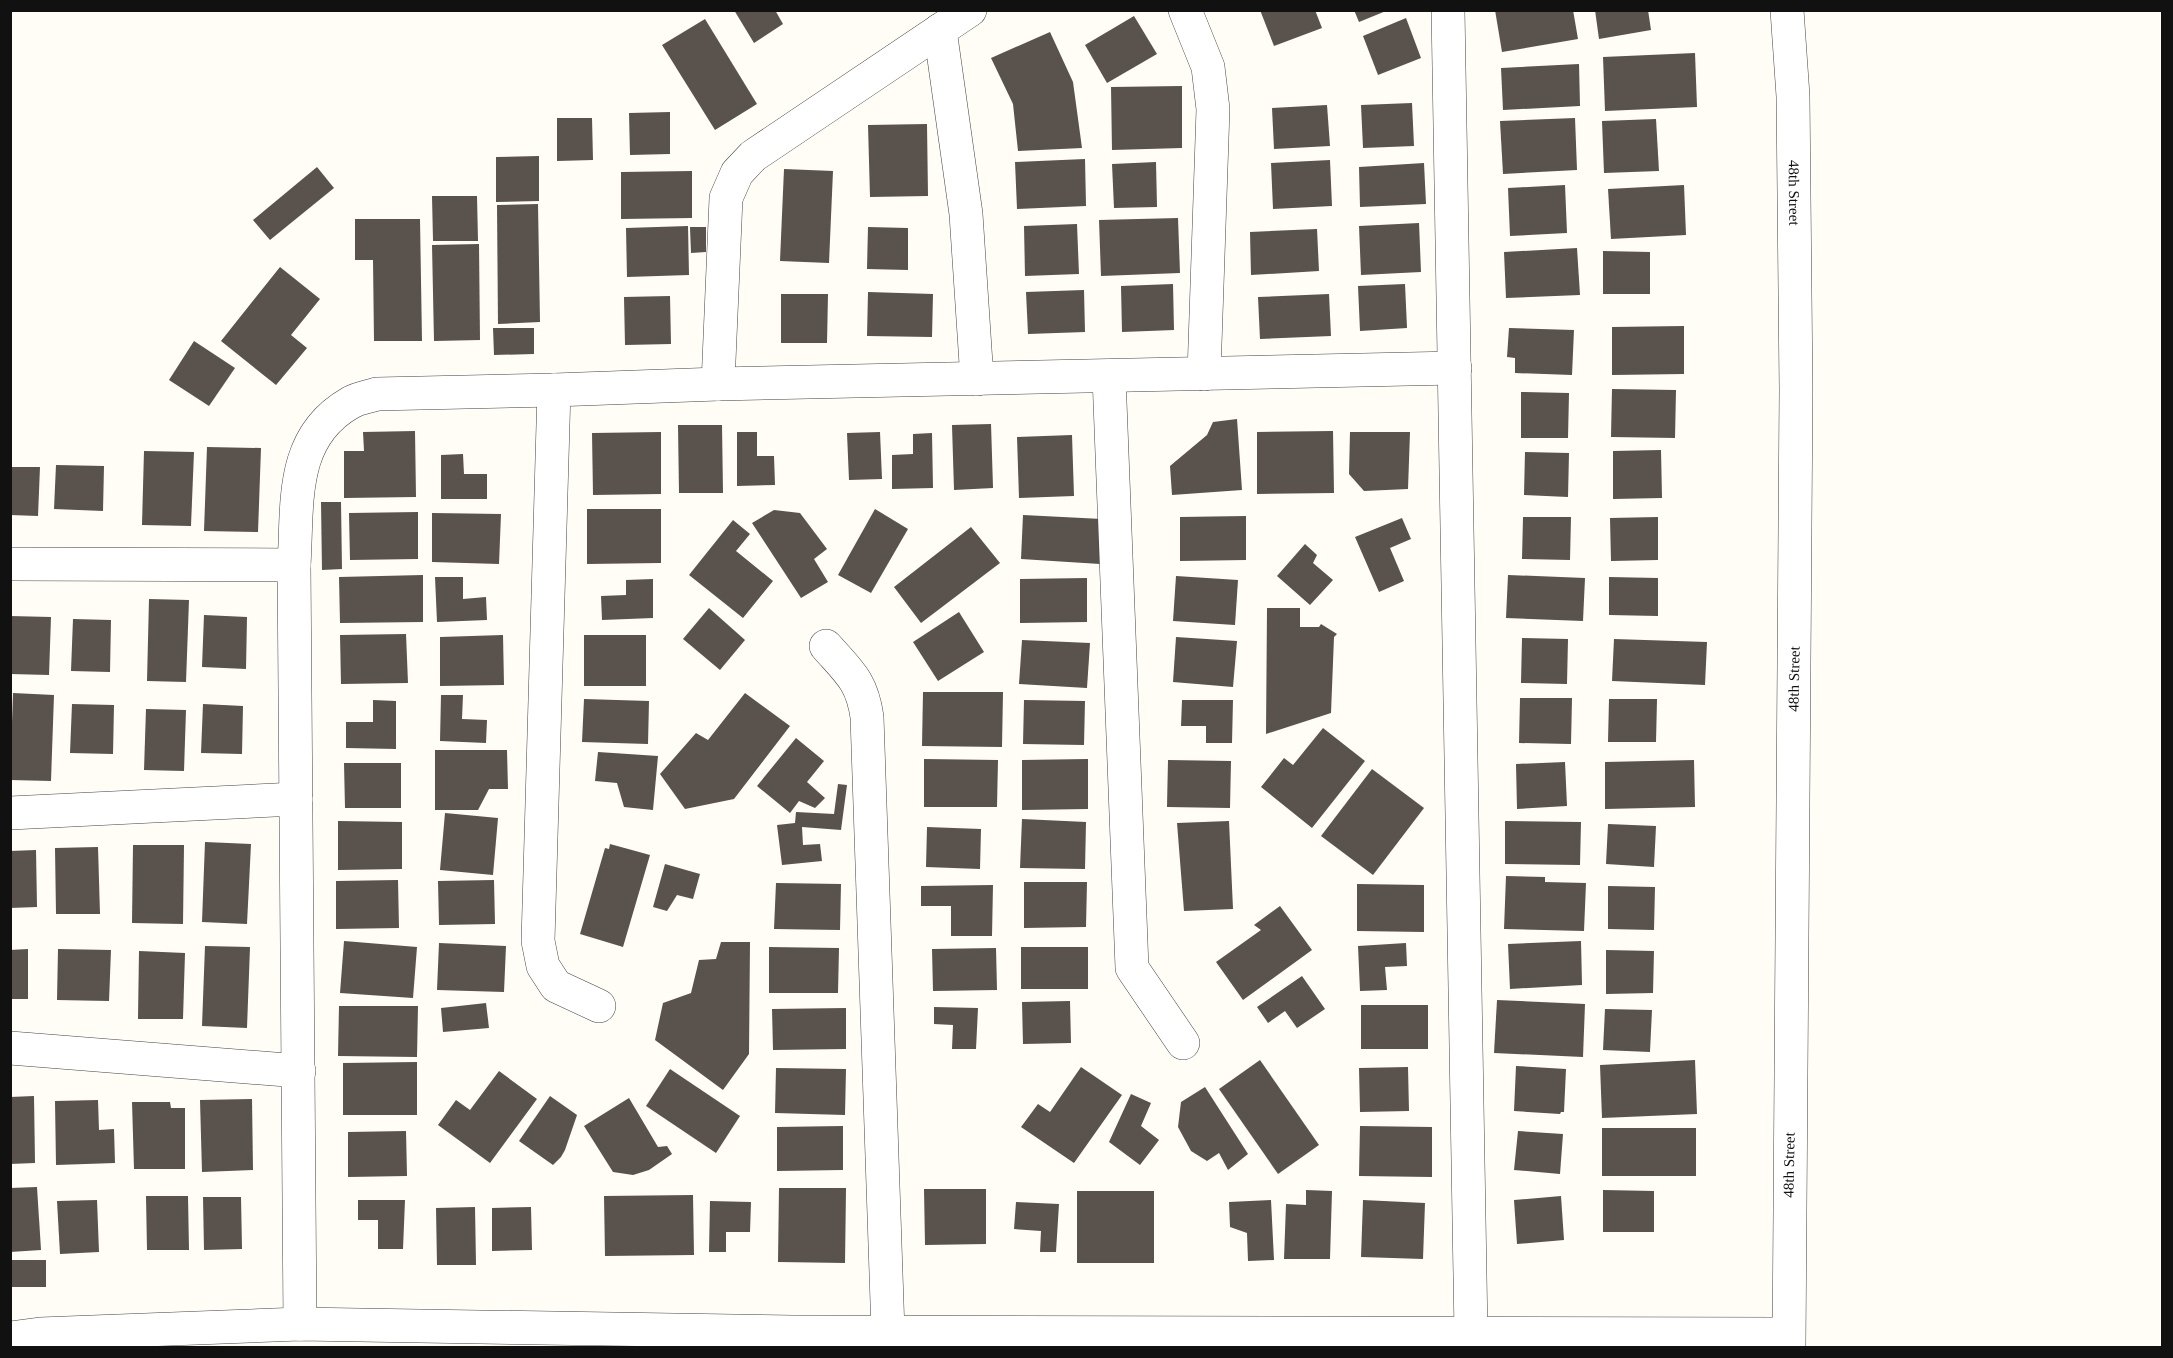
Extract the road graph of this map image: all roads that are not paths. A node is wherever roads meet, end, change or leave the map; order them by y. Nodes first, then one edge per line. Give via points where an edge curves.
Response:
1 (970, 10) edge
2 (1185, 10) edge
3 (1448, 10) edge
4 (1787, 10) edge
5 (940, 30) junction
6 (1455, 368) junction
7 (1204, 374) junction
8 (1109, 376) junction
9 (977, 379) junction
10 (718, 384) junction
11 (554, 390) junction
12 (10, 564) edge
13 (294, 566) junction
14 (826, 646) dead end
15 (296, 799) junction
16 (10, 813) edge
17 (599, 1006) dead end
18 (1183, 1043) dead end
19 (10, 1048) edge
20 (299, 1071) junction
21 (300, 1324) junction
22 (888, 1332) junction
23 (1471, 1333) junction
24 (10, 1338) edge
25 (542, 1338) edge
26 (793, 1340) edge
27 (1788, 1341) edge

1 - 5 street
2 - 7 street via 1208,67 1214,109
3 - 6 street
4 - 27 street, 48th Street via 1794,96 1797,390
5 - 9 street via 966,214
5 - 10 street via 753,156 737,173 726,198
6 - 7 street
6 - 23 street
7 - 8 street
8 - 9 street
8 - 18 street via 1132,968
9 - 10 street
10 - 11 street
11 - 13 street via 377,394 352,401 328,418 312,440 300,471
11 - 17 street via 538,941 543,966 556,986
12 - 13 street
13 - 15 street
14 - 22 street via 854,677 864,697 867,717
15 - 16 street
15 - 20 street
19 - 20 street
20 - 21 street
21 - 24 street
21 - 25 street
22 - 23 street
22 - 26 street
23 - 27 street
25 - 26 street

